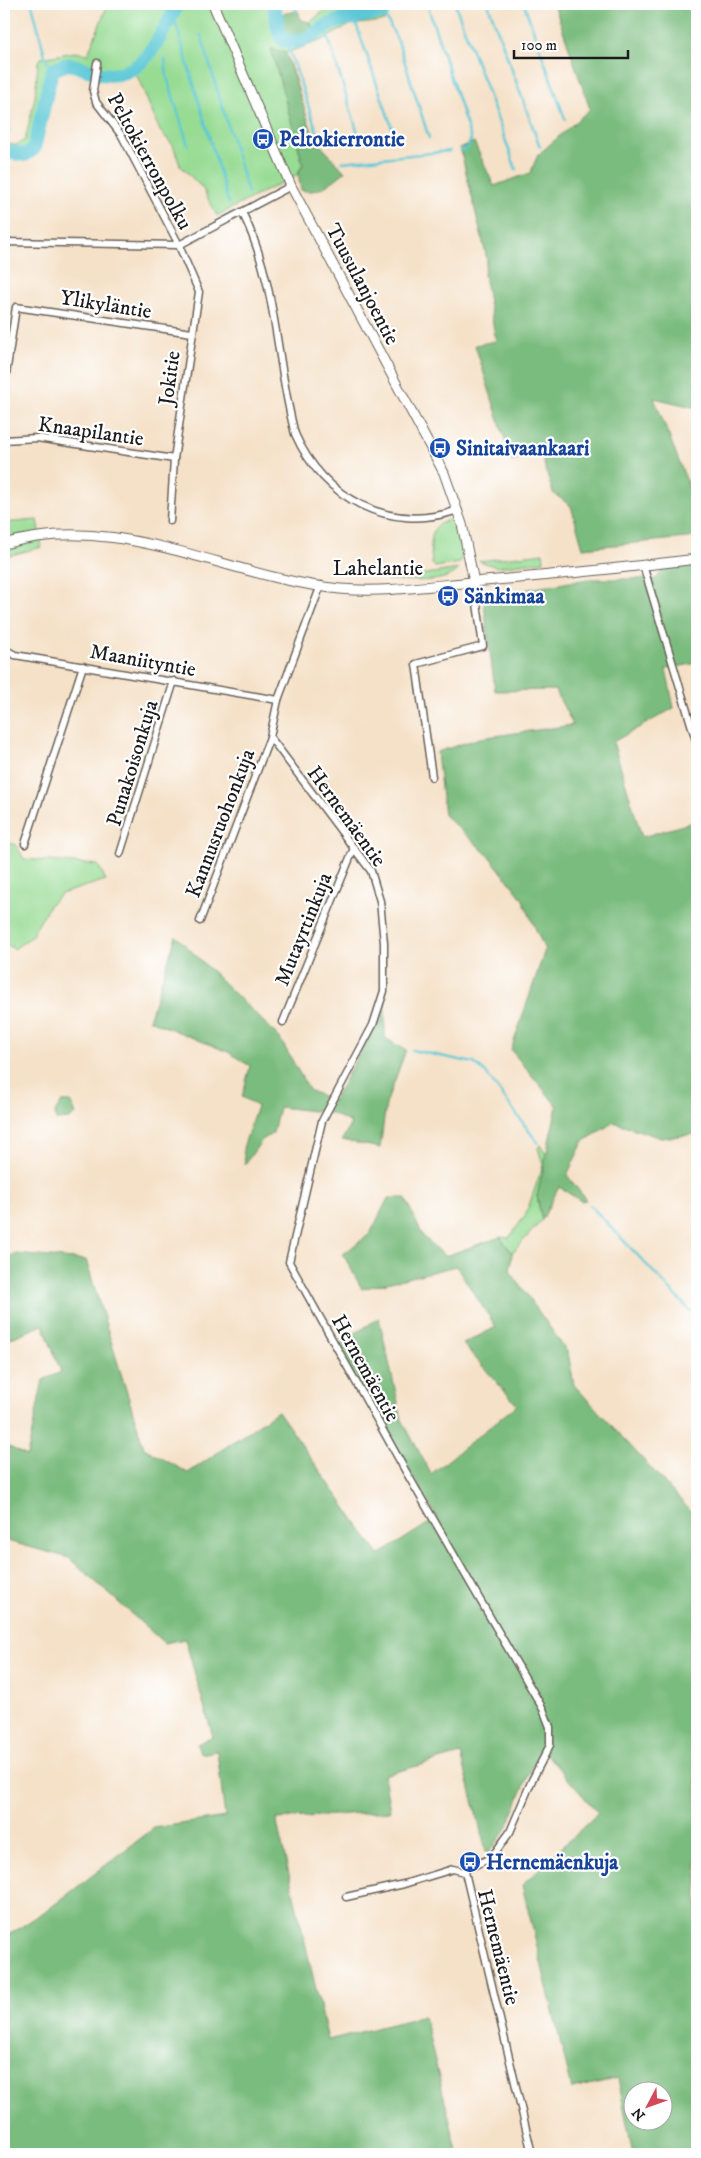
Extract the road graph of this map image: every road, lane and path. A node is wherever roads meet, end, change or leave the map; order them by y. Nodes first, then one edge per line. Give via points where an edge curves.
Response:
1 (213, 4) edge
2 (97, 63) dead end
3 (291, 186) junction
4 (242, 212) junction
5 (4, 242) edge
6 (179, 245) junction
7 (192, 333) junction
8 (4, 388) edge
9 (4, 440) edge
10 (174, 459) junction
11 (458, 510) junction
12 (170, 521) dead end
13 (4, 544) edge
14 (697, 559) edge
15 (643, 565) junction
16 (474, 582) junction
17 (321, 585) junction
18 (4, 650) edge
19 (83, 666) junction
20 (174, 681) junction
21 (278, 700) junction
22 (270, 737) junction
23 (697, 744) edge
24 (432, 777) dead end
25 (26, 844) dead end
26 (354, 848) junction
27 (120, 854) dead end
28 (200, 921) dead end
29 (283, 1022) dead end
30 (465, 1872) junction
31 (346, 1897) dead end
32 (532, 2154) edge

1 - 3 main road, Tuusulanjoentie
2 - 6 street, Peltokierronpolku via 94,80 96,102 122,136
3 - 4 street
3 - 11 main road, Tuusulanjoentie via 444,474
4 - 6 street
4 - 11 street via 263,263 295,434 303,453 315,469 346,497 366,508 389,515 423,517
5 - 6 street
6 - 7 street, Jokitie via 199,292
7 - 8 street, Ylikyläntie via 16,307
7 - 10 street, Jokitie
9 - 10 street, Knaapilantie via 38,438
10 - 12 street, Jokitie
11 - 16 main road, Tuusulanjoentie
13 - 17 main road, Lahelantie via 23,538 85,535 142,542 253,573
14 - 15 main road, Lahelantie
15 - 16 main road, Lahelantie
15 - 23 street
16 - 17 main road, Lahelantie via 376,590
16 - 24 street via 483,646 416,664
17 - 21 street
18 - 19 street, Maaniityntie via 15,655
19 - 20 street, Maaniityntie
19 - 25 street
20 - 21 street, Maaniityntie
20 - 27 street, Punakoisonkuja
21 - 22 street
22 - 26 street, Hernemäentie
22 - 28 street, Kannusruohonkuja
26 - 29 street, Mutayrtinkuja
26 - 30 street, Hernemäentie via 371,872 380,901 384,991 373,1025 322,1121 289,1262 543,1709 550,1727 550,1745 510,1832 491,1858
30 - 31 street via 453,1869
30 - 32 street, Hernemäentie

